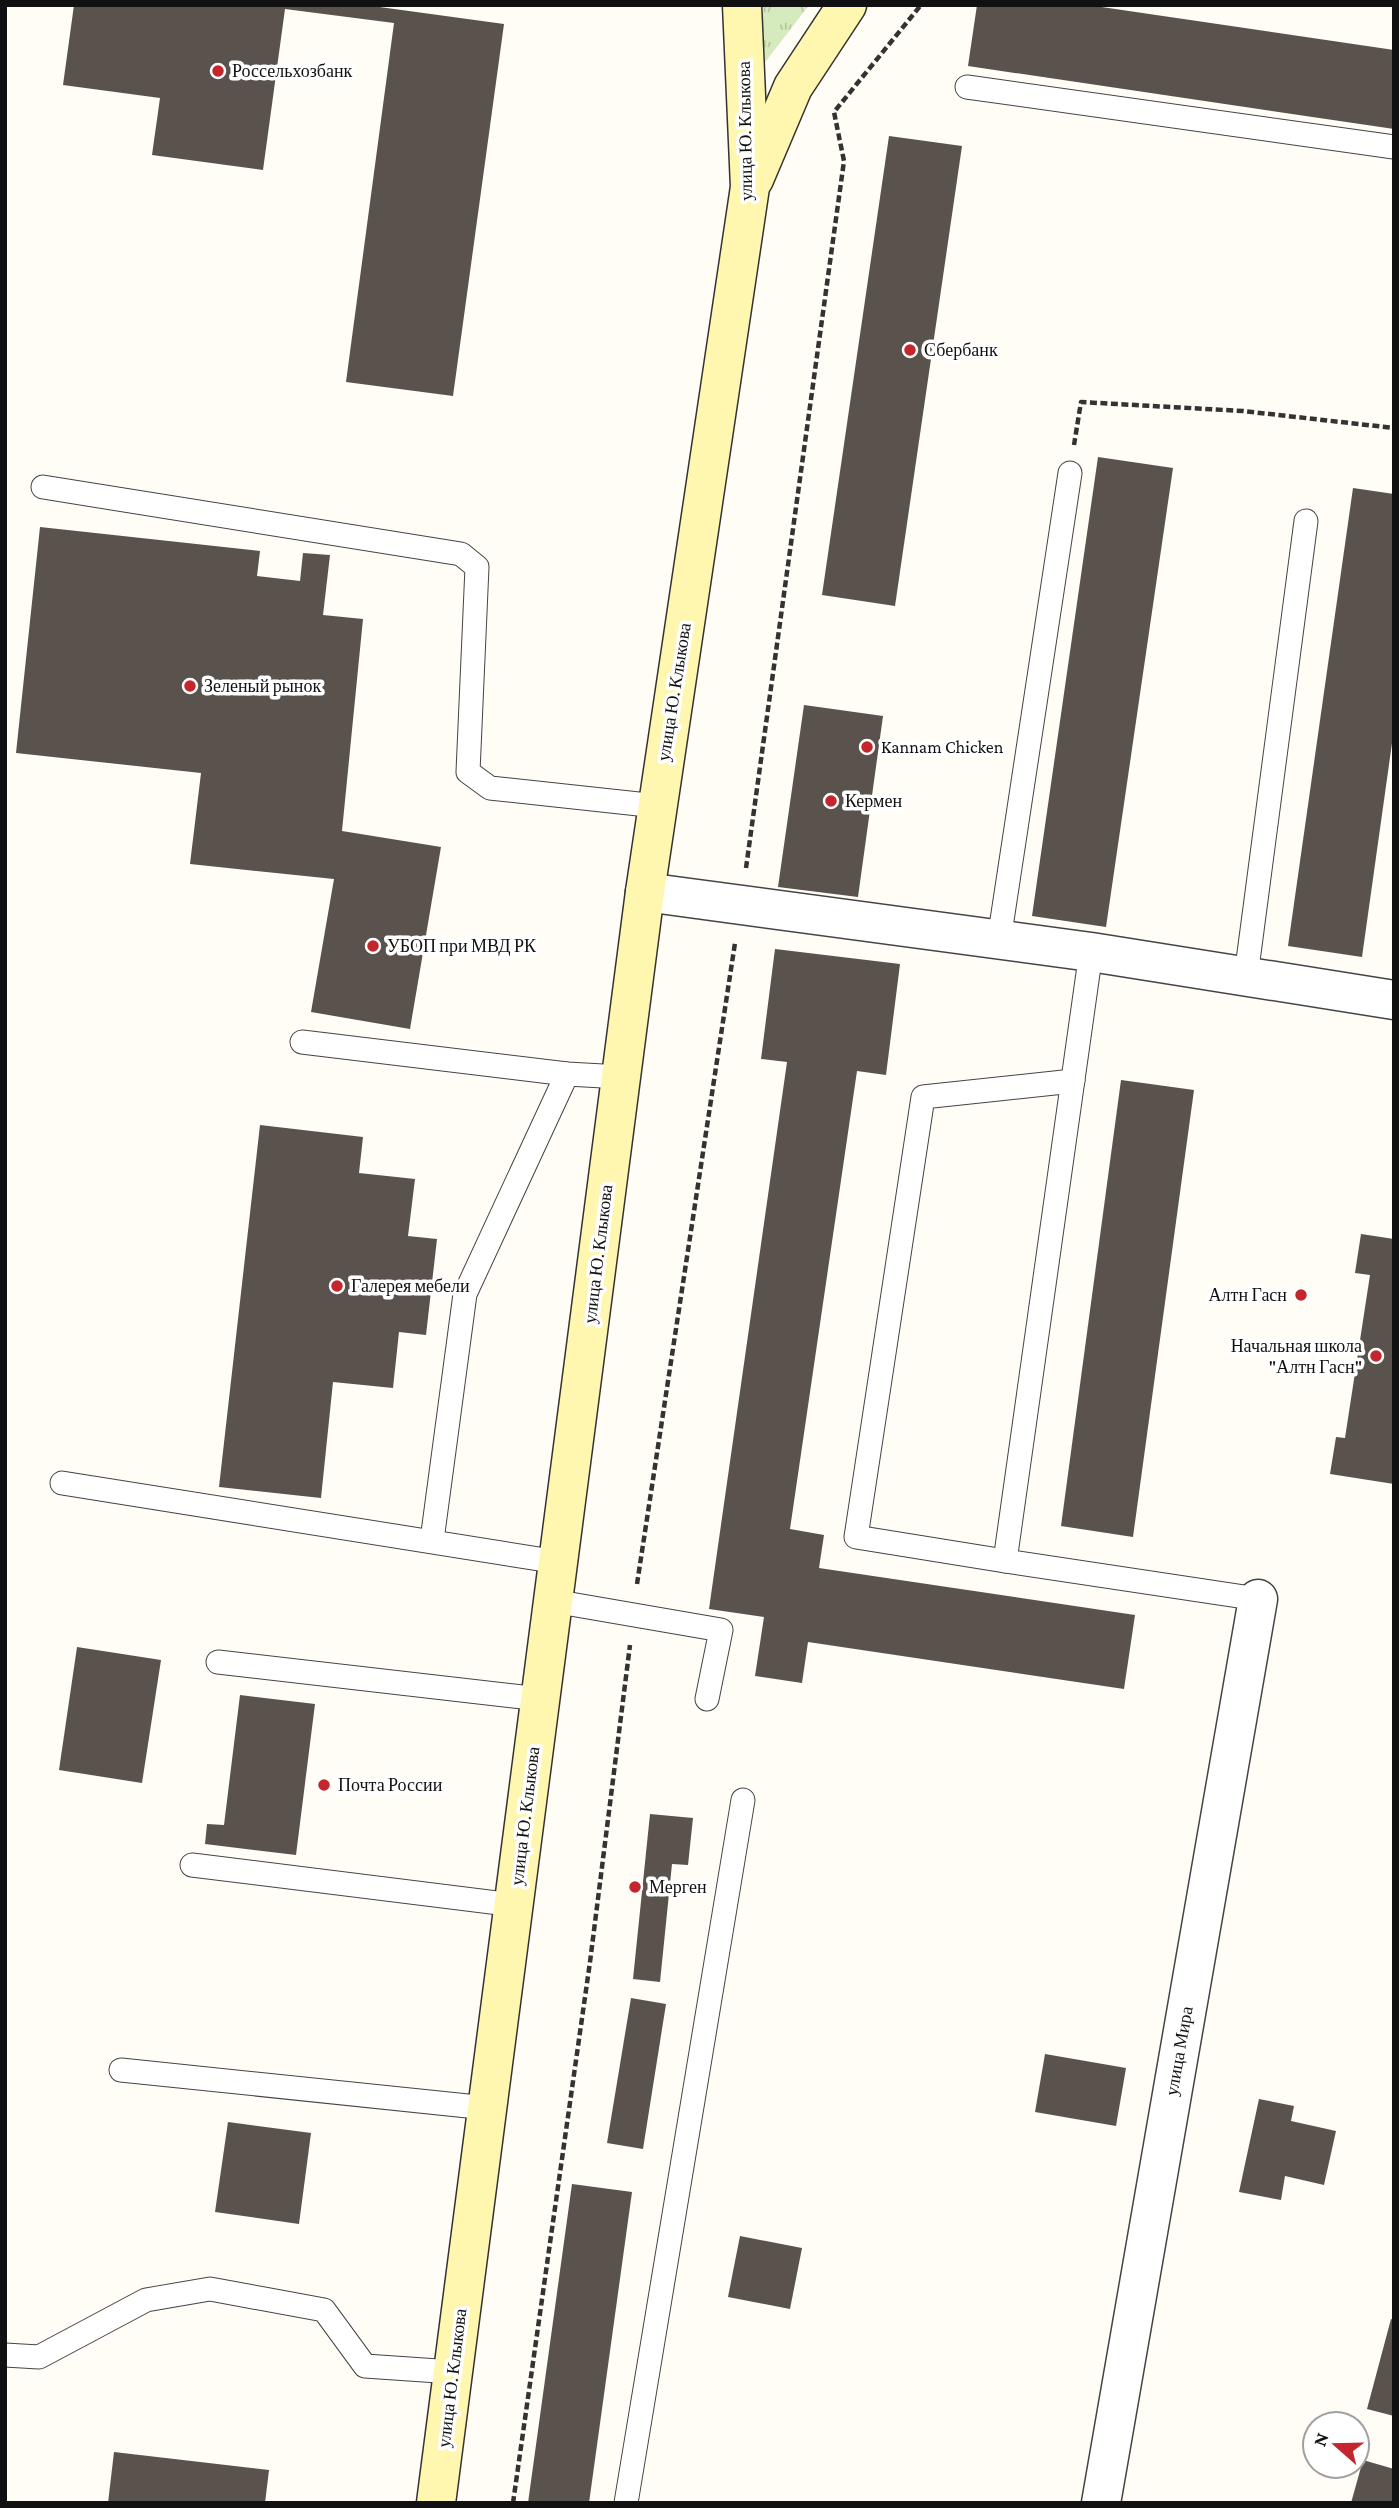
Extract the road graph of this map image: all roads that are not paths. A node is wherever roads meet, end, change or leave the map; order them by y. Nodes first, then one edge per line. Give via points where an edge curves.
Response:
1 (847, 5) edge
2 (742, 7) edge
3 (967, 88) dead end
4 (1394, 147) edge
5 (750, 187) junction
6 (1070, 473) road end
7 (43, 487) dead end
8 (1306, 521) dead end
9 (657, 806) junction
10 (645, 892) junction
11 (999, 940) junction
12 (1091, 953) junction
13 (1245, 976) junction
14 (1394, 999) edge
15 (302, 1042) dead end
16 (568, 1074) junction
17 (621, 1077) junction
18 (1073, 1082) junction
19 (61, 1483) dead end
20 (432, 1540) junction
21 (1005, 1560) junction
22 (558, 1562) junction
23 (1258, 1599) joint
24 (553, 1601) junction
25 (218, 1662) dead end
26 (540, 1699) junction
27 (707, 1699) dead end
28 (743, 1800) dead end
29 (192, 1865) dead end
30 (514, 1905) junction
31 (121, 2070) dead end
32 (487, 2108) junction
33 (5, 2355) edge
34 (453, 2372) junction
35 (436, 2503) edge
36 (626, 2503) edge
37 (1101, 2503) edge

1 - 5 main road via 793,87
2 - 5 main road, улица Ю. Клыкова
3 - 4 lane
5 - 9 main road, улица Ю. Клыкова
6 - 11 lane
7 - 9 lane via 461,554 477,567 468,772 490,788
8 - 13 lane
9 - 10 main road, улица Ю. Клыкова
10 - 11 street
10 - 17 main road, улица Ю. Клыкова
11 - 12 street
12 - 13 street
12 - 18 lane
13 - 14 street
15 - 16 lane
16 - 17 lane
16 - 20 lane via 465,1294
17 - 22 main road, улица Ю. Клыкова
18 - 21 lane
18 - 21 lane via 923,1097 856,1537
19 - 20 lane
20 - 22 lane
21 - 23 lane
22 - 24 main road, улица Ю. Клыкова
23 - 37 street, улица Мира
24 - 26 main road, улица Ю. Клыкова
24 - 27 lane via 721,1630
25 - 26 lane
26 - 30 main road, улица Ю. Клыкова
28 - 36 lane
29 - 30 lane
30 - 32 main road, улица Ю. Клыкова
31 - 32 lane
32 - 34 main road, улица Ю. Клыкова
33 - 34 lane via 39,2357 146,2300 209,2290 324,2310 365,2366
34 - 35 main road, улица Ю. Клыкова

